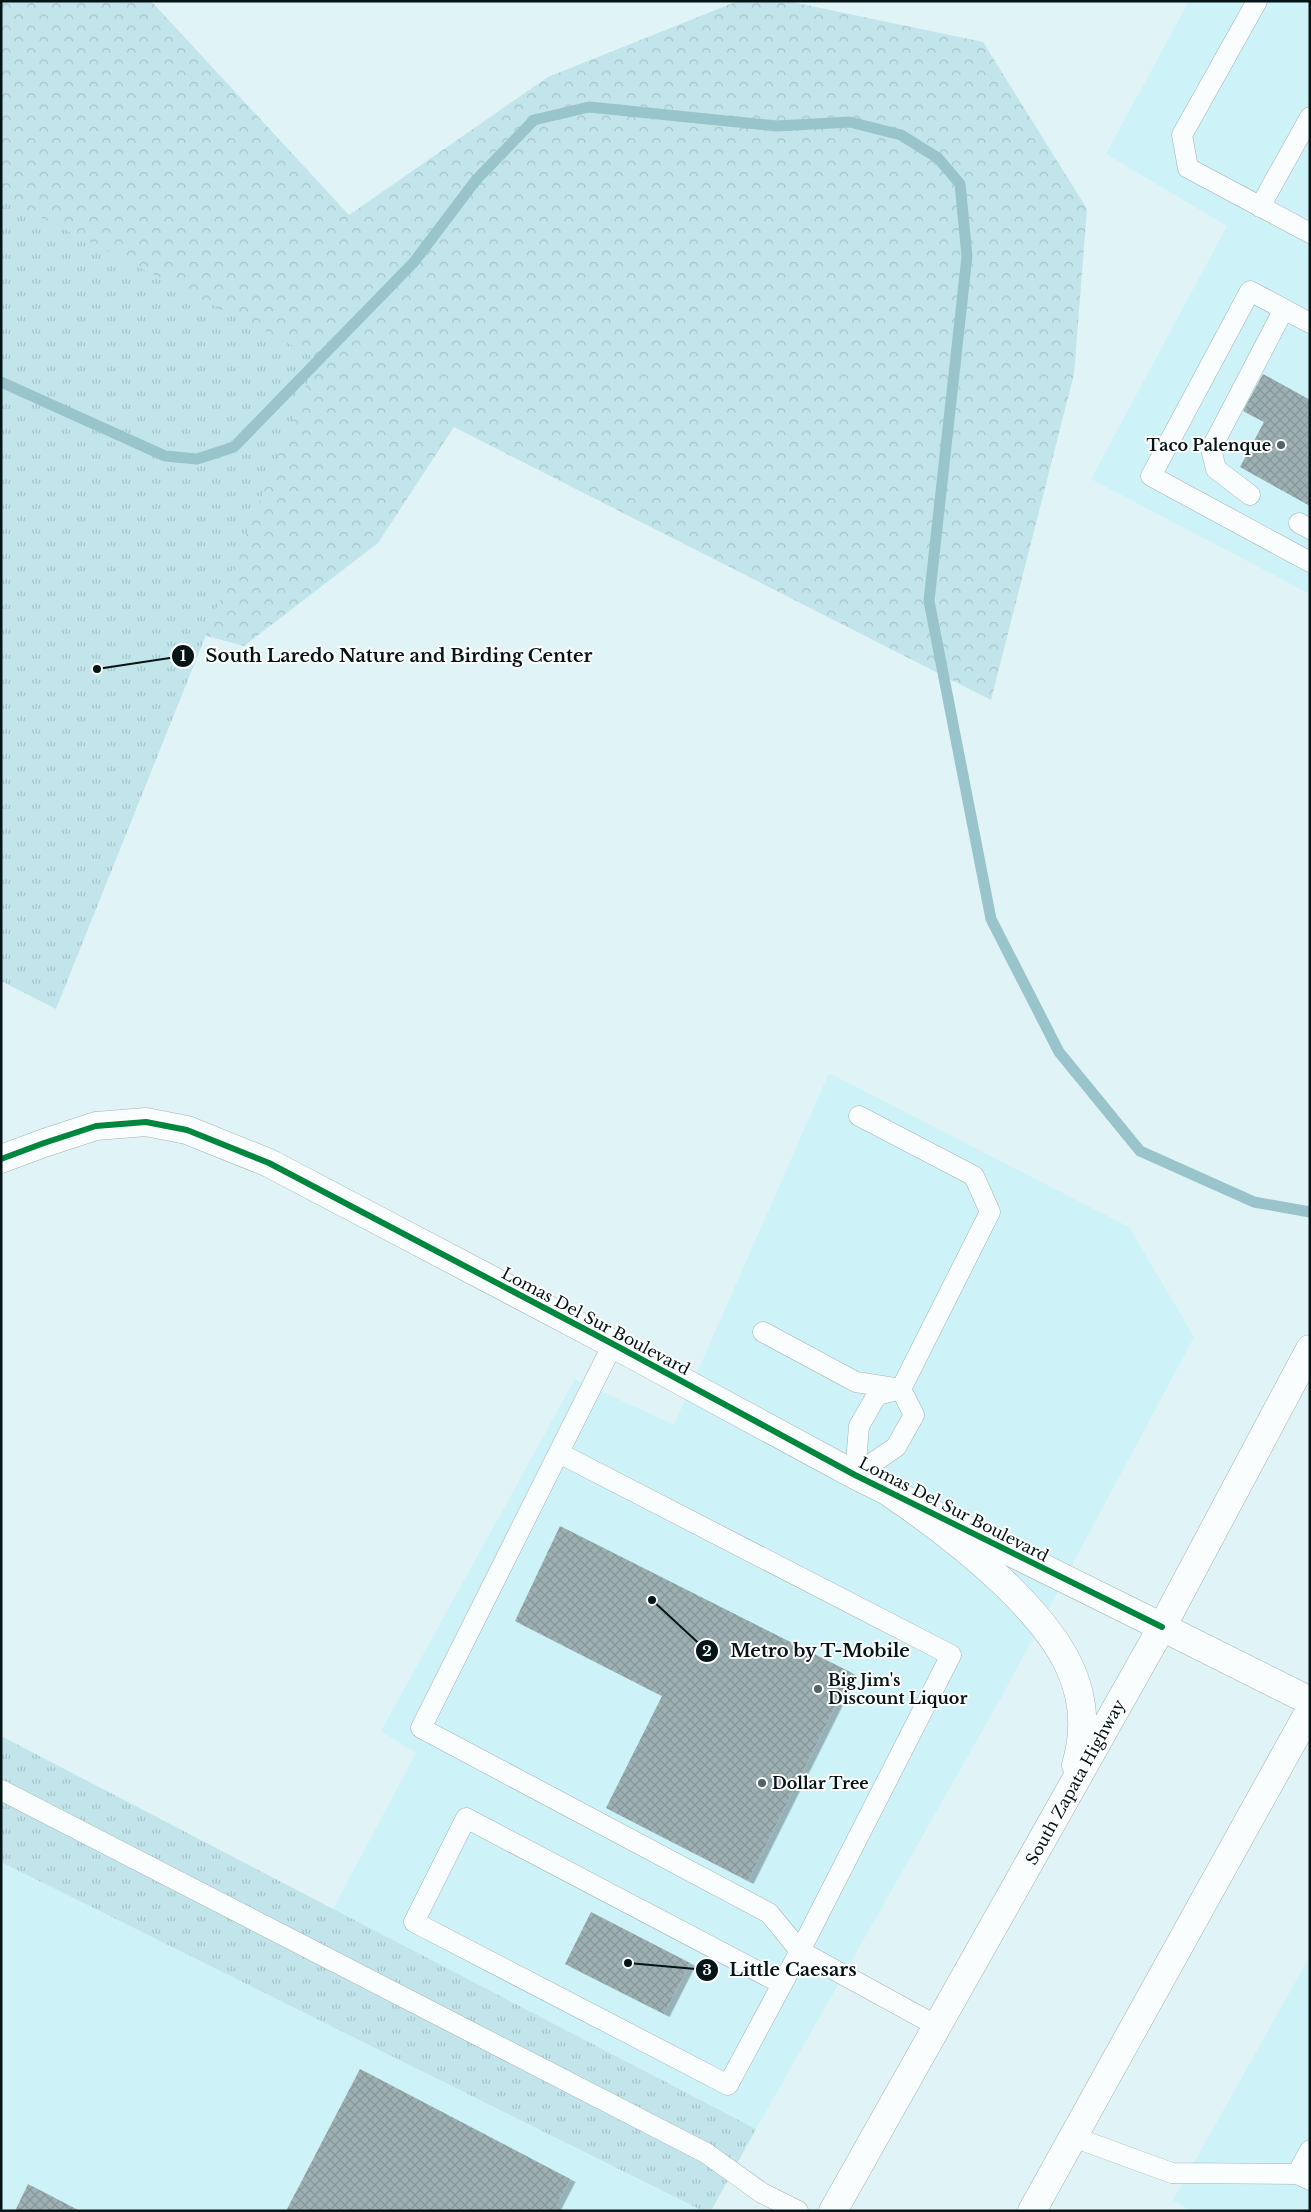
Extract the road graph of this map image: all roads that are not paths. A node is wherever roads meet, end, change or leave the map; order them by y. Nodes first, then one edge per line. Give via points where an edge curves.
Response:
1 (1257, 1) edge
2 (1310, 118) edge
3 (1304, 141) edge
4 (1260, 207) junction
5 (1310, 233) edge
6 (1284, 309) junction
7 (1310, 323) edge
8 (1250, 495) dead end
9 (1310, 562) edge
10 (859, 1116) dead end
11 (1, 1159) edge
12 (763, 1332) dead end
13 (613, 1344) junction
14 (1310, 1349) edge
15 (902, 1389) junction
16 (559, 1453) junction
17 (855, 1475) junction
18 (890, 1493) junction
19 (1162, 1628) junction
20 (1310, 1701) edge
21 (1310, 1710) edge
22 (1, 1790) edge
23 (1062, 1804) junction
24 (800, 1951) junction
25 (782, 1984) junction
26 (937, 2026) junction
27 (1073, 2137) junction
28 (1310, 2150) edge
29 (1304, 2177) edge
30 (798, 2211) edge
31 (834, 2211) edge
32 (1032, 2211) edge

1 - 4 lane via 1182,135 1188,168
2 - 3 lane
3 - 4 lane
4 - 5 lane
6 - 7 lane
6 - 8 lane via 1211,448 1216,469
6 - 9 lane via 1250,291 1151,476
10 - 15 lane via 974,1176 990,1212
11 - 13 main road, Lomas Del Sur Boulevard via 96,1126 146,1122 187,1130 268,1163
12 - 15 lane via 856,1382
13 - 16 lane
13 - 17 main road, Lomas Del Sur Boulevard
14 - 19 main road, South Zapata Highway
15 - 17 lane via 877,1395 859,1426
15 - 17 lane via 914,1415 896,1447
16 - 24 lane via 421,1728 769,1913
16 - 24 lane via 951,1655
17 - 18 main road, Lomas Del Sur Boulevard
18 - 19 main road, Lomas Del Sur Boulevard
18 - 23 main road via 986,1566 1054,1637 1076,1683 1082,1705 1081,1749
19 - 20 main road, Lomas Del Sur Boulevard
19 - 23 main road, South Zapata Highway
21 - 27 main road
22 - 30 lane via 706,2153 762,2192
23 - 26 main road, South Zapata Highway
24 - 25 lane
24 - 26 lane
25 - 25 lane via 728,2085 414,1922 466,1818
26 - 31 main road, South Zapata Highway
27 - 29 lane via 1172,2173
27 - 32 main road
28 - 29 lane

